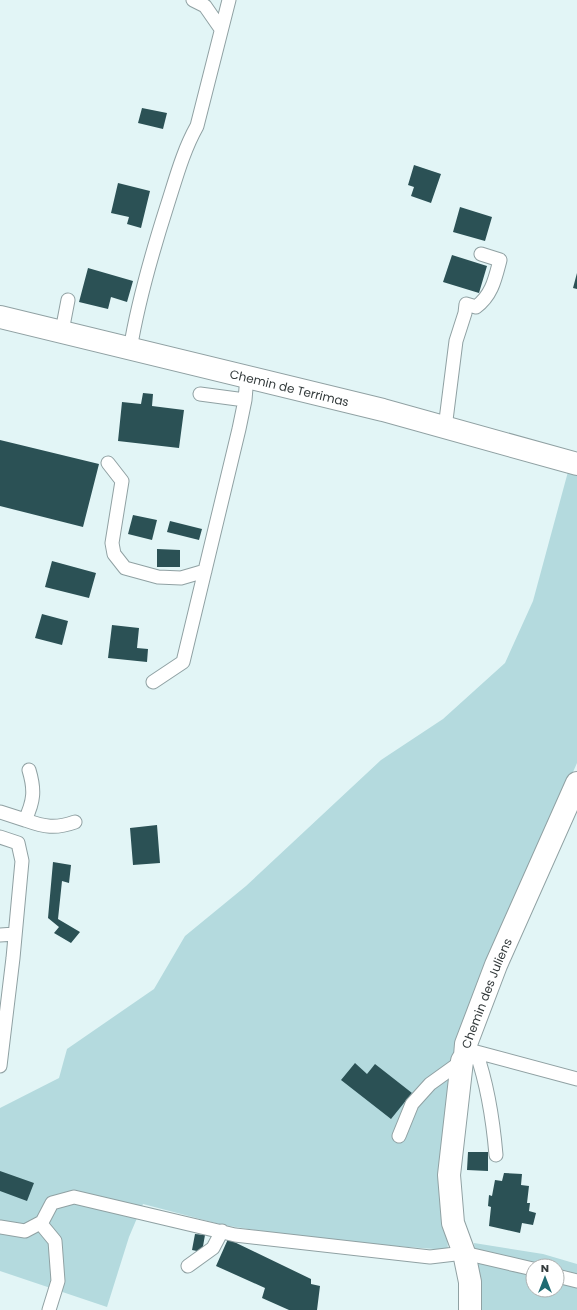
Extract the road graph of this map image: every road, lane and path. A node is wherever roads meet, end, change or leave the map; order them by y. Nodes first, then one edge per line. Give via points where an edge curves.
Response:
1 (193, 0) edge
2 (229, 0) edge
3 (221, 29) junction
4 (481, 254) dead end
5 (68, 300) dead end
6 (0, 317) edge
7 (62, 331) junction
8 (130, 350) junction
9 (247, 376) junction
10 (200, 394) dead end
11 (245, 400) junction
12 (445, 428) junction
13 (108, 463) dead end
14 (577, 464) edge
15 (205, 571) junction
16 (153, 682) dead end
17 (28, 770) dead end
18 (577, 782) edge
19 (0, 812) edge
20 (25, 820) junction
21 (75, 822) dead end
22 (0, 837) edge
23 (15, 934) junction
24 (0, 935) edge
25 (468, 1054) junction
26 (0, 1066) edge
27 (577, 1079) edge
28 (399, 1136) dead end
29 (496, 1155) dead end
30 (42, 1222) junction
31 (0, 1227) edge
32 (222, 1231) junction
33 (464, 1253) junction
34 (188, 1266) dead end
35 (525, 1268) edge
36 (565, 1278) edge
37 (577, 1281) edge
38 (49, 1310) edge
39 (470, 1310) edge

1 - 3 lane via 206,6
2 - 3 lane
3 - 8 lane via 197,126 187,145 153,249
4 - 12 lane via 500,260 486,300 476,307 466,304 456,341
5 - 7 lane
6 - 7 street, Chemin de Terrimas
7 - 8 street, Chemin de Terrimas
8 - 9 street, Chemin de Terrimas
9 - 11 lane
9 - 12 street, Chemin de Terrimas
10 - 11 lane
11 - 15 lane
12 - 14 street, Chemin de Terrimas
13 - 15 lane via 122,480 112,543 114,554 125,568 158,578 181,578
15 - 16 lane via 183,662
17 - 20 lane via 34,787 31,808
18 - 25 street, Chemin des Juliens via 496,965
19 - 20 lane
20 - 21 lane via 46,827
22 - 23 lane via 18,843 22,861
23 - 24 lane
23 - 26 lane
25 - 27 lane
25 - 28 lane via 430,1084 412,1104
25 - 29 lane via 484,1075 493,1117
25 - 33 street, Chemin des Juliens via 449,1175 453,1223
30 - 31 lane via 25,1231
30 - 32 lane via 52,1203 74,1197
30 - 38 lane via 55,1241 58,1281
32 - 33 lane via 278,1241 430,1257
32 - 34 lane via 213,1248
33 - 35 lane
33 - 39 street, Chemin des Juliens via 470,1282
36 - 37 lane

